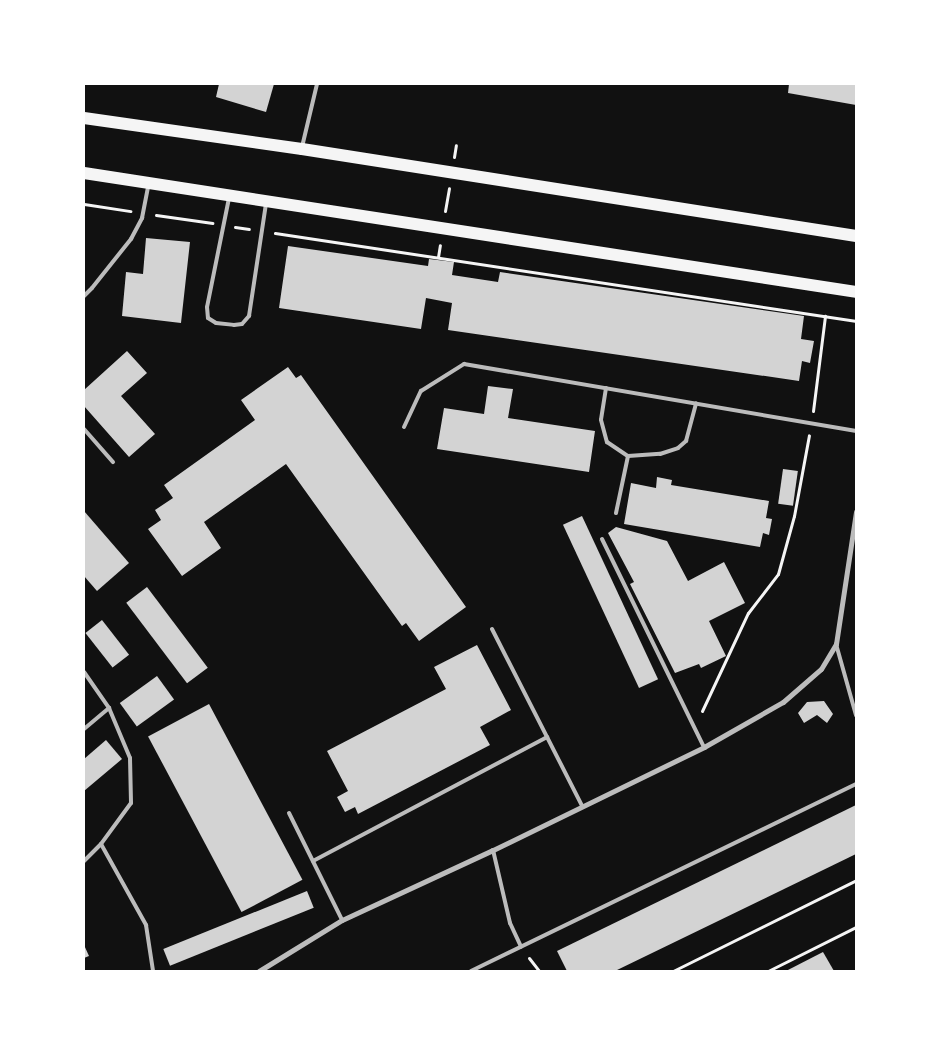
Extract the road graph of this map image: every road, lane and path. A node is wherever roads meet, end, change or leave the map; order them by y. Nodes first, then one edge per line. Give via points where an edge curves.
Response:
1 (317, 84) edge
2 (84, 118) edge
3 (456, 145) dead end
4 (302, 149) junction
5 (451, 172) junction
6 (84, 173) edge
7 (148, 183) junction
8 (229, 195) junction
9 (266, 201) junction
10 (84, 204) edge
11 (143, 213) junction
12 (224, 225) junction
13 (443, 228) junction
14 (262, 231) junction
15 (856, 236) edge
16 (438, 257) junction
17 (856, 292) edge
18 (84, 296) edge
19 (825, 316) junction
20 (856, 321) edge
21 (606, 388) junction
22 (696, 403) junction
23 (811, 423) junction
24 (404, 427) dead end
25 (84, 429) edge
26 (856, 430) edge
27 (628, 456) junction
28 (113, 462) dead end
29 (856, 512) edge
30 (616, 514) dead end
31 (602, 539) dead end
32 (492, 628) dead end
33 (836, 644) junction
34 (84, 672) edge
35 (109, 708) junction
36 (856, 715) edge
37 (695, 726) junction
38 (84, 729) edge
39 (547, 737) junction
40 (704, 747) junction
41 (856, 784) edge
42 (582, 806) junction
43 (288, 813) dead end
44 (101, 844) junction
45 (493, 850) junction
46 (313, 860) junction
47 (84, 861) edge
48 (856, 880) edge
49 (342, 920) junction
50 (856, 926) edge
51 (521, 947) junction
52 (153, 971) edge
53 (259, 971) edge
54 (471, 971) edge
55 (673, 971) edge
56 (768, 971) edge

1 - 4 lane
2 - 4 main road
3 - 5 path
4 - 5 main road
5 - 13 path
5 - 15 main road
6 - 7 main road
7 - 8 main road
7 - 11 lane
8 - 9 main road
8 - 12 lane
9 - 13 main road
9 - 14 lane
10 - 11 path
11 - 12 path
11 - 18 lane via 131,239
12 - 14 path
12 - 14 lane via 208,318 234,326 242,324 249,316
13 - 16 path
13 - 17 main road
14 - 16 path
16 - 19 path
19 - 20 path
19 - 23 path
21 - 22 lane
21 - 24 lane via 464,364 421,391
21 - 27 lane via 601,420 607,442
22 - 23 lane
22 - 27 lane via 686,440 678,448 660,454
23 - 26 lane
23 - 37 path via 794,516 778,574 748,613
25 - 28 lane
27 - 30 lane
29 - 33 street
31 - 37 lane
32 - 39 lane
33 - 36 lane
33 - 40 street via 821,669 783,702
34 - 35 lane
35 - 38 lane
35 - 44 lane via 130,758 131,803
37 - 40 lane
39 - 42 lane
39 - 46 lane
40 - 42 street
41 - 51 lane
42 - 45 street
43 - 46 lane
44 - 47 lane
44 - 52 lane via 146,925
45 - 49 street
45 - 51 lane via 510,922
46 - 49 lane
48 - 55 path
49 - 53 street
50 - 56 path
51 - 54 lane

